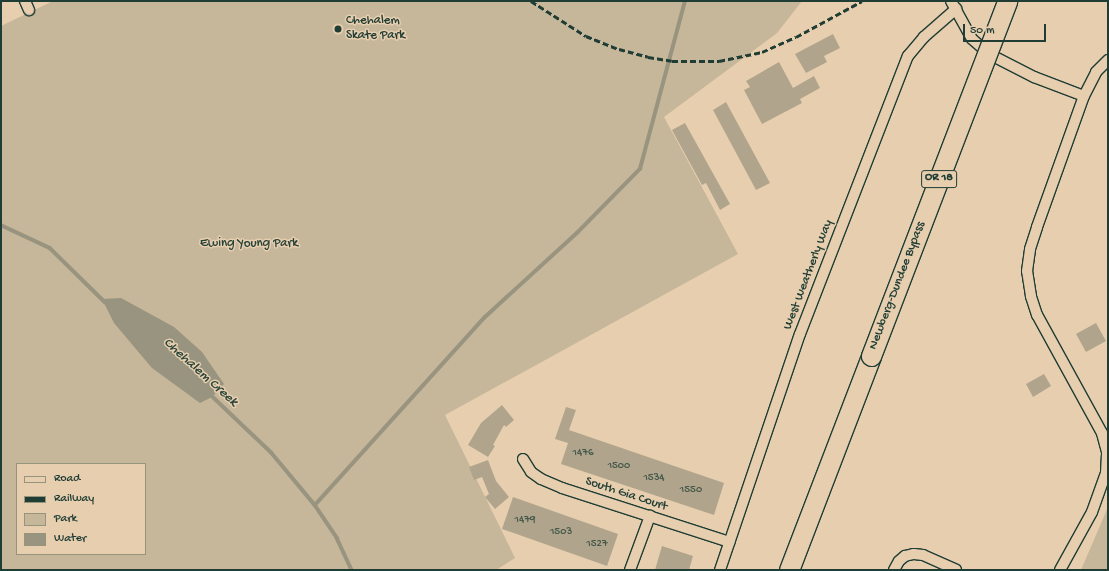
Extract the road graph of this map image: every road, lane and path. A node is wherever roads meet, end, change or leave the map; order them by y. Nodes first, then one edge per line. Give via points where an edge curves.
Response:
1 (1007, 1) edge
2 (954, 5) edge
3 (1108, 60) edge
4 (1084, 96) junction
5 (523, 459) dead end
6 (650, 516) junction
7 (729, 542) junction
8 (630, 570) edge
9 (720, 570) edge
10 (789, 570) edge
11 (894, 570) edge
12 (956, 570) edge
13 (1060, 570) edge

1 - 10 highway, Newberg-Dundee Bypass / OR 18, bridge
2 - 4 street via 972,39 989,54 1034,77
2 - 7 street, West Weatherly Way via 908,56 800,334
3 - 4 street via 1096,72
4 - 13 street via 1036,227 1027,271 1031,296 1038,315 1102,433 1107,452 1106,473 1092,512
5 - 6 street, South Gia Court via 531,472 541,479
6 - 7 street, South Gia Court
6 - 8 street
7 - 9 street, West Weatherly Way
11 - 12 street via 905,556 914,554 923,555

